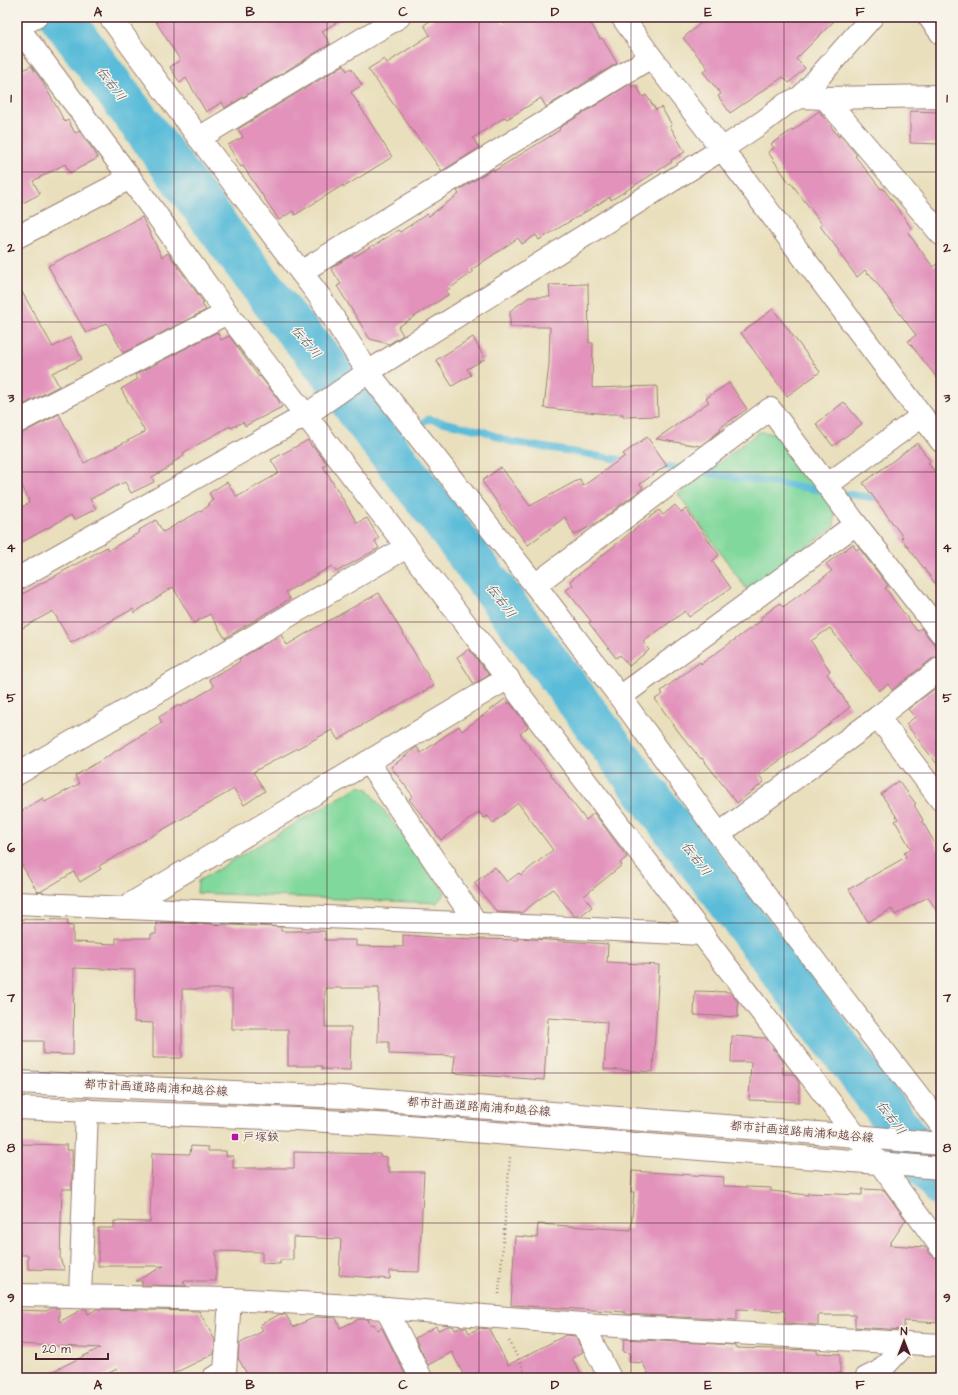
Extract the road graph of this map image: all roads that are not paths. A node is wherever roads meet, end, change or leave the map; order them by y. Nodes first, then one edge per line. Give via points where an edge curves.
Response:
1 (110, 17) edge
2 (399, 17) edge
3 (622, 17) edge
4 (872, 17) edge
5 (929, 17) edge
6 (24, 23) edge
7 (941, 33) edge
8 (651, 57) junction
9 (941, 96) edge
10 (801, 97) junction
11 (825, 98) junction
12 (199, 138) junction
13 (722, 149) junction
14 (130, 178) junction
15 (941, 234) edge
16 (17, 237) edge
17 (301, 272) junction
18 (227, 313) junction
19 (368, 372) junction
20 (306, 415) junction
21 (922, 416) junction
22 (17, 422) edge
23 (941, 441) edge
24 (827, 485) junction
25 (856, 524) junction
26 (408, 547) junction
27 (17, 579) edge
28 (535, 585) junction
29 (941, 633) edge
30 (941, 668) edge
31 (508, 678) junction
32 (620, 697) junction
33 (878, 717) junction
34 (368, 762) junction
35 (17, 774) edge
36 (941, 800) edge
37 (719, 834) junction
38 (17, 903) edge
39 (124, 908) junction
40 (477, 924) junction
41 (703, 934) junction
42 (17, 1082) edge
43 (17, 1108) edge
44 (87, 1110) junction
45 (941, 1125) edge
46 (856, 1136) junction
47 (941, 1144) edge
48 (881, 1165) junction
49 (941, 1168) edge
50 (941, 1247) edge
51 (17, 1295) edge
52 (80, 1296) junction
53 (230, 1299) junction
54 (386, 1308) junction
55 (584, 1324) junction
56 (905, 1344) junction
57 (941, 1345) edge
58 (213, 1378) edge
59 (421, 1378) edge
60 (610, 1378) edge
61 (866, 1378) edge

1 - 12 street
2 - 12 street
3 - 8 street
4 - 10 street
5 - 7 street
6 - 14 street
8 - 13 street
8 - 17 street
9 - 11 street
10 - 11 street
10 - 13 street via 786,104
11 - 15 street
12 - 17 street
13 - 19 street
13 - 21 street
14 - 16 street
14 - 18 street
17 - 19 street
18 - 20 street
18 - 22 street
19 - 20 street
19 - 28 street
20 - 26 street
20 - 27 street
21 - 23 street
21 - 24 street
24 - 25 street
24 - 28 street via 770,409
25 - 29 street
25 - 32 street
26 - 31 street
26 - 35 street
28 - 32 street
30 - 33 street
31 - 34 street
31 - 41 street
32 - 37 street
33 - 36 street
33 - 37 street
34 - 39 street
34 - 40 street
37 - 45 street
38 - 39 street
39 - 40 street
40 - 41 street
41 - 46 street
42 - 46 street, 都市計画道路南浦和越谷線 via 350,1097
43 - 44 street, 都市計画道路南浦和越谷線
44 - 48 street, 都市計画道路南浦和越谷線 via 295,1119
44 - 52 street
46 - 47 street, 都市計画道路南浦和越谷線
46 - 48 street
48 - 49 street, 都市計画道路南浦和越谷線
48 - 50 street
51 - 52 street
52 - 53 street
53 - 54 street
53 - 58 street via 225,1372
54 - 55 street
54 - 59 street
55 - 56 street
55 - 60 street
56 - 57 street
56 - 61 street via 880,1371

